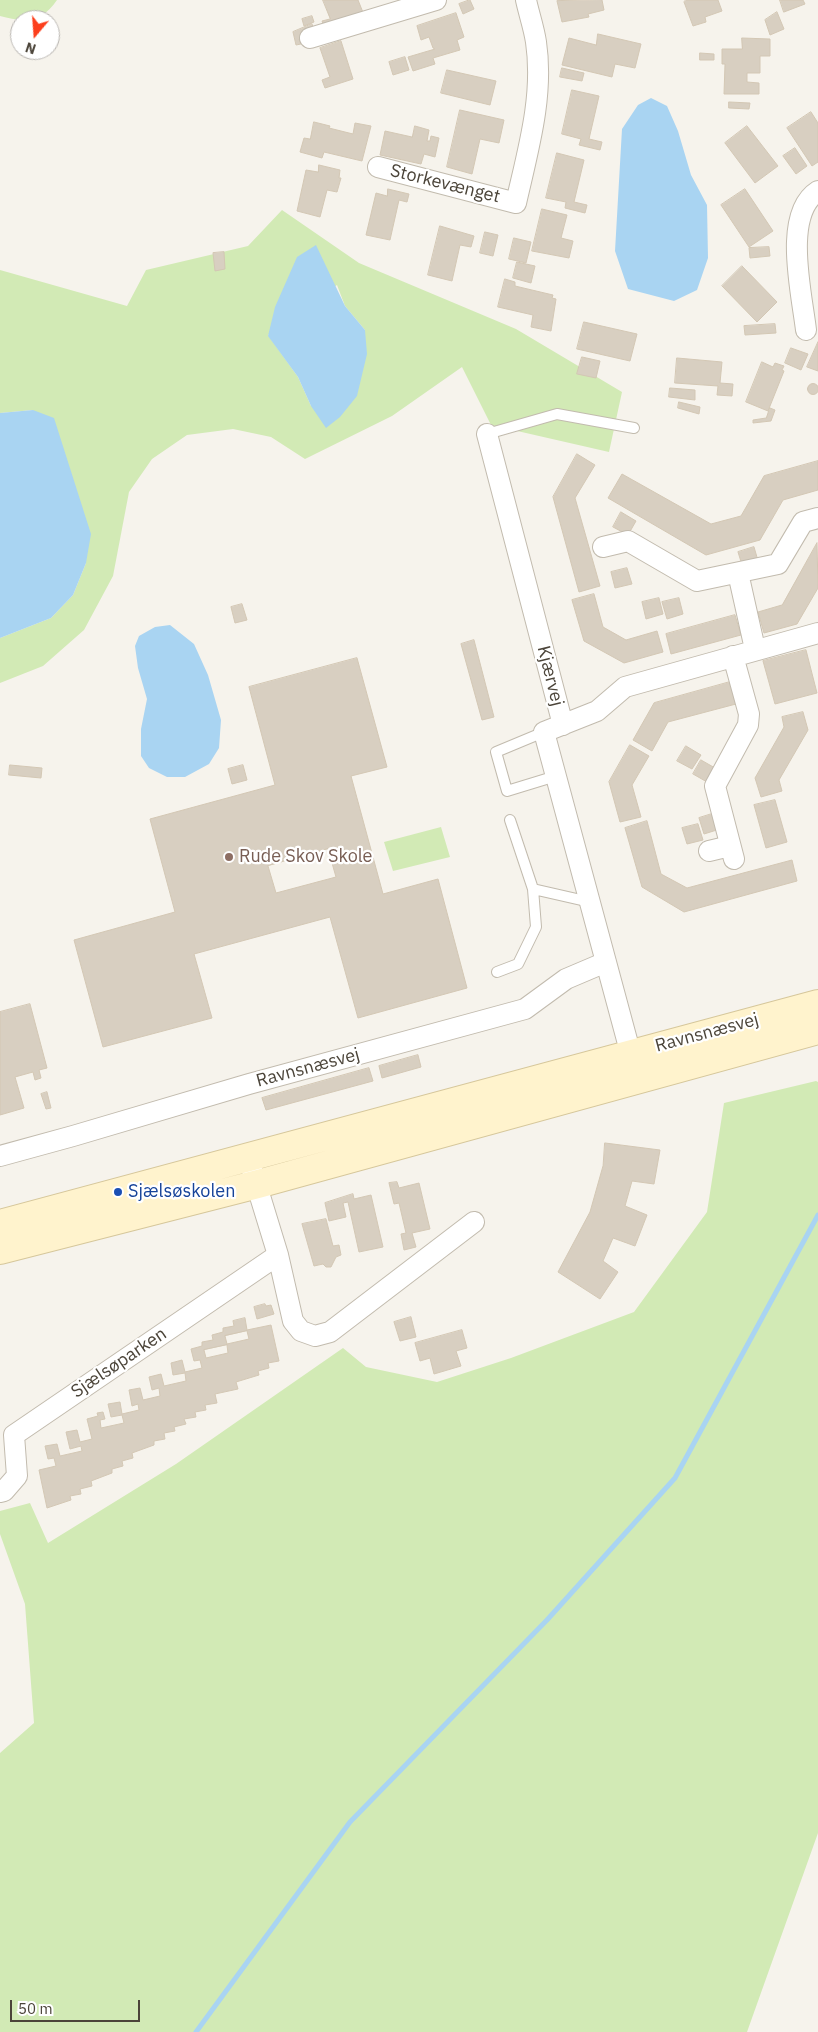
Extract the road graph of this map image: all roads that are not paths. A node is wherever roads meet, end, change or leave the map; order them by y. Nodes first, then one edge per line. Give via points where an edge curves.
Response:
1 (436, 0) edge
2 (526, 0) edge
3 (310, 38) dead end
4 (378, 167) dead end
5 (818, 191) edge
6 (806, 330) dead end
7 (634, 428) dead end
8 (488, 434) joint
9 (818, 518) edge
10 (603, 547) dead end
11 (738, 573) junction
12 (818, 633) edge
13 (756, 650) junction
14 (733, 656) junction
15 (563, 725) junction
16 (544, 732) junction
17 (556, 776) junction
18 (510, 820) dead end
19 (709, 851) dead end
20 (533, 889) junction
21 (591, 902) junction
22 (606, 962) junction
23 (497, 972) dead end
24 (818, 1004) edge
25 (818, 1030) edge
26 (632, 1053) junction
27 (638, 1081) junction
28 (0, 1156) edge
29 (248, 1157) junction
30 (258, 1184) junction
31 (474, 1222) dead end
32 (0, 1224) edge
33 (0, 1250) edge
34 (278, 1255) junction
35 (0, 1492) edge

1 - 3 street
2 - 4 street, Storkevænget via 536,42 538,80 535,120 516,203
5 - 6 street via 801,212 796,235
7 - 8 lane, Kjærvej via 557,414
8 - 15 street, Kjærvej
9 - 11 street via 803,522 778,564
10 - 11 street via 628,541 697,581
11 - 13 street
12 - 13 street
13 - 14 street
14 - 15 street via 624,687 597,711
14 - 19 street via 749,714 748,725 715,786 732,853
15 - 16 street, Kjærvej
16 - 17 street, Kjærvej
16 - 17 lane via 496,752 507,790
17 - 21 street, Kjærvej
18 - 20 lane
20 - 21 lane
20 - 23 lane via 536,927 518,964
21 - 22 street, Kjærvej
22 - 26 street, Kjærvej
22 - 28 street, Ravnsnæsvej via 566,979 525,1009
24 - 26 main road, Ravnsnæsvej
25 - 27 main road, Ravnsnæsvej
26 - 27 street, Kjærvej
26 - 29 main road, Ravnsnæsvej
27 - 30 main road, Ravnsnæsvej
29 - 30 street
29 - 32 main road, Ravnsnæsvej
30 - 33 main road, Ravnsnæsvej
30 - 34 street
31 - 34 street via 330,1332 315,1336 301,1331 293,1321
34 - 35 street, Sjælsøparken via 14,1435 17,1476

